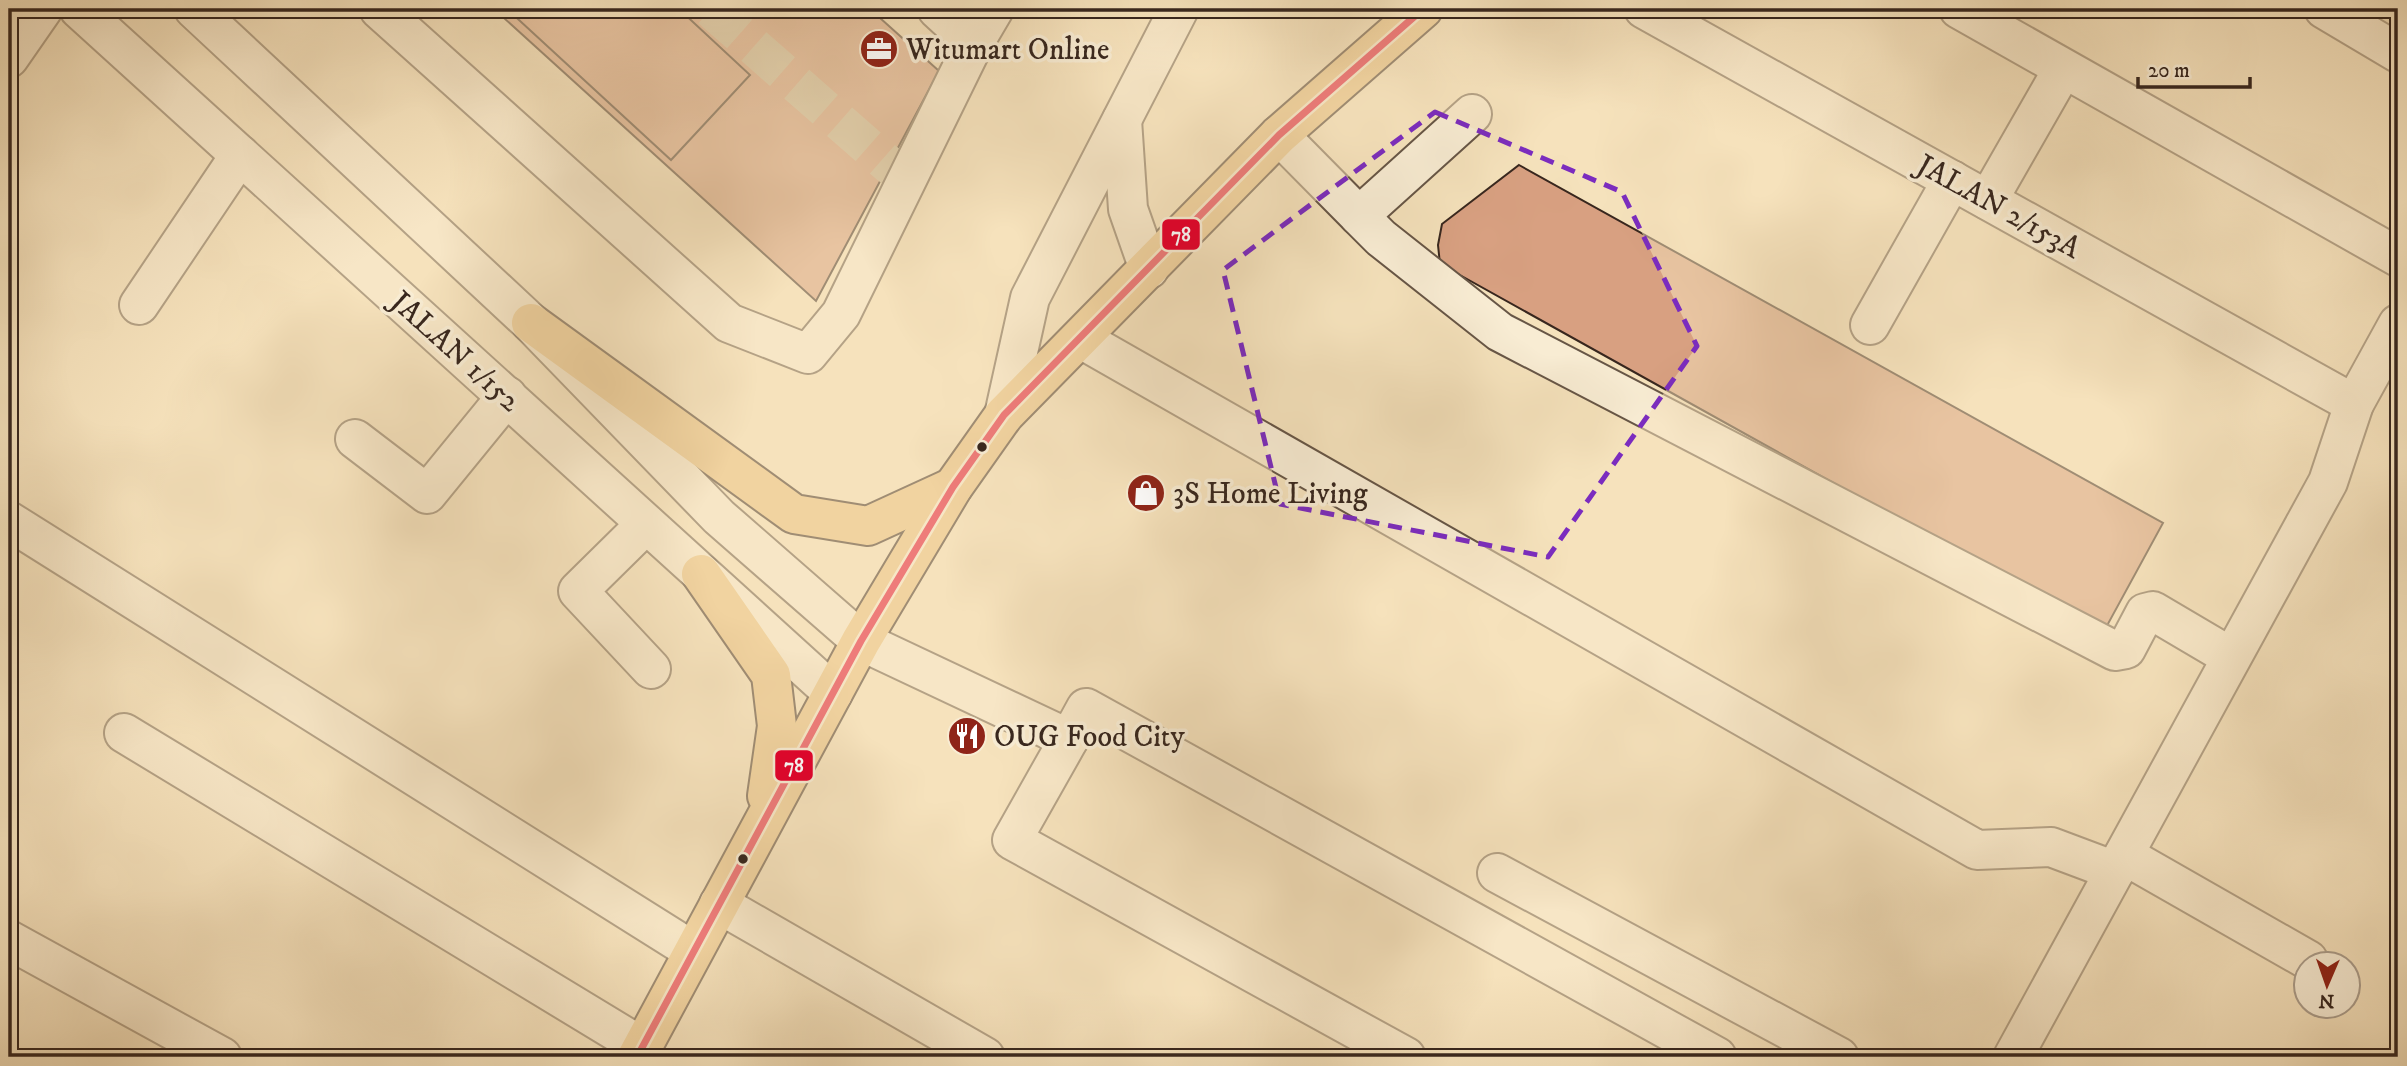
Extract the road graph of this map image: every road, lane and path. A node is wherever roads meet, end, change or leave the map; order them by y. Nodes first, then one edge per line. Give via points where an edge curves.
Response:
1 (43, 9) edge
2 (79, 9) edge
3 (194, 9) edge
4 (379, 9) edge
5 (937, 9) edge
6 (994, 9) edge
7 (1179, 9) edge
8 (1423, 9) edge
9 (1644, 9) edge
10 (1959, 9) edge
11 (2324, 9) edge
12 (974, 43) junction
13 (2398, 53) edge
14 (9, 58) edge
15 (2063, 69) junction
16 (1472, 114) dead end
17 (1122, 118) junction
18 (1279, 135) junction
19 (240, 155) junction
20 (1952, 180) junction
21 (1988, 200) junction
22 (1359, 216) junction
23 (2398, 257) edge
24 (1149, 269) junction
25 (139, 305) dead end
26 (531, 323) junction
27 (2398, 324) edge
28 (1870, 325) dead end
29 (1081, 339) junction
30 (507, 396) junction
31 (2354, 404) junction
32 (1004, 415) junction
33 (355, 439) dead end
34 (953, 487) junction
35 (9, 521) edge
36 (646, 524) junction
37 (701, 574) junction
38 (861, 640) junction
39 (2231, 657) junction
40 (651, 669) dead end
41 (833, 693) junction
42 (124, 733) dead end
43 (1069, 739) junction
44 (764, 819) junction
45 (2119, 863) junction
46 (1497, 873) dead end
47 (719, 904) junction
48 (9, 940) edge
49 (693, 951) junction
50 (2292, 952) edge
51 (640, 1052) edge
52 (222, 1057) edge
53 (985, 1057) edge
54 (1406, 1057) edge
55 (1717, 1057) edge
56 (1839, 1057) edge
57 (2013, 1057) edge

1 - 14 street
2 - 19 street, JALAN 1/152
3 - 26 street
4 - 12 street via 729,323 808,354 841,314
5 - 12 street
6 - 12 street
7 - 17 street
8 - 18 main road
9 - 20 street, JALAN 2/153A
10 - 15 street
11 - 13 street
15 - 21 street
15 - 23 street
16 - 22 street
17 - 24 street via 1128,209
17 - 32 street via 1030,298
18 - 22 street
18 - 24 main road
19 - 25 street
19 - 30 street, JALAN 1/152
20 - 21 street, JALAN 2/153A
20 - 28 street
21 - 31 street, JALAN 2/153A
22 - 39 street via 1500,332 2115,651 2126,649 2145,613 2153,611
24 - 29 main road
26 - 34 main road via 794,514 868,526
26 - 38 street via 719,517
27 - 31 street
29 - 32 main road
29 - 45 street via 1977,850 2051,847
30 - 33 street via 427,494
30 - 36 street, JALAN 1/152
31 - 39 street via 2328,482
32 - 34 main road
34 - 38 main road
35 - 49 street
36 - 37 street, JALAN 1/152
36 - 40 street via 578,591
37 - 41 street, JALAN 1/152
37 - 44 main road via 771,676 777,726
38 - 41 main road
38 - 43 street
39 - 45 street
41 - 44 main road
42 - 51 street
43 - 54 street via 1012,840
43 - 55 street via 1086,708
44 - 47 main road
45 - 50 street
45 - 57 street
46 - 56 street
47 - 49 main road
47 - 53 street
48 - 52 street
49 - 51 main road

